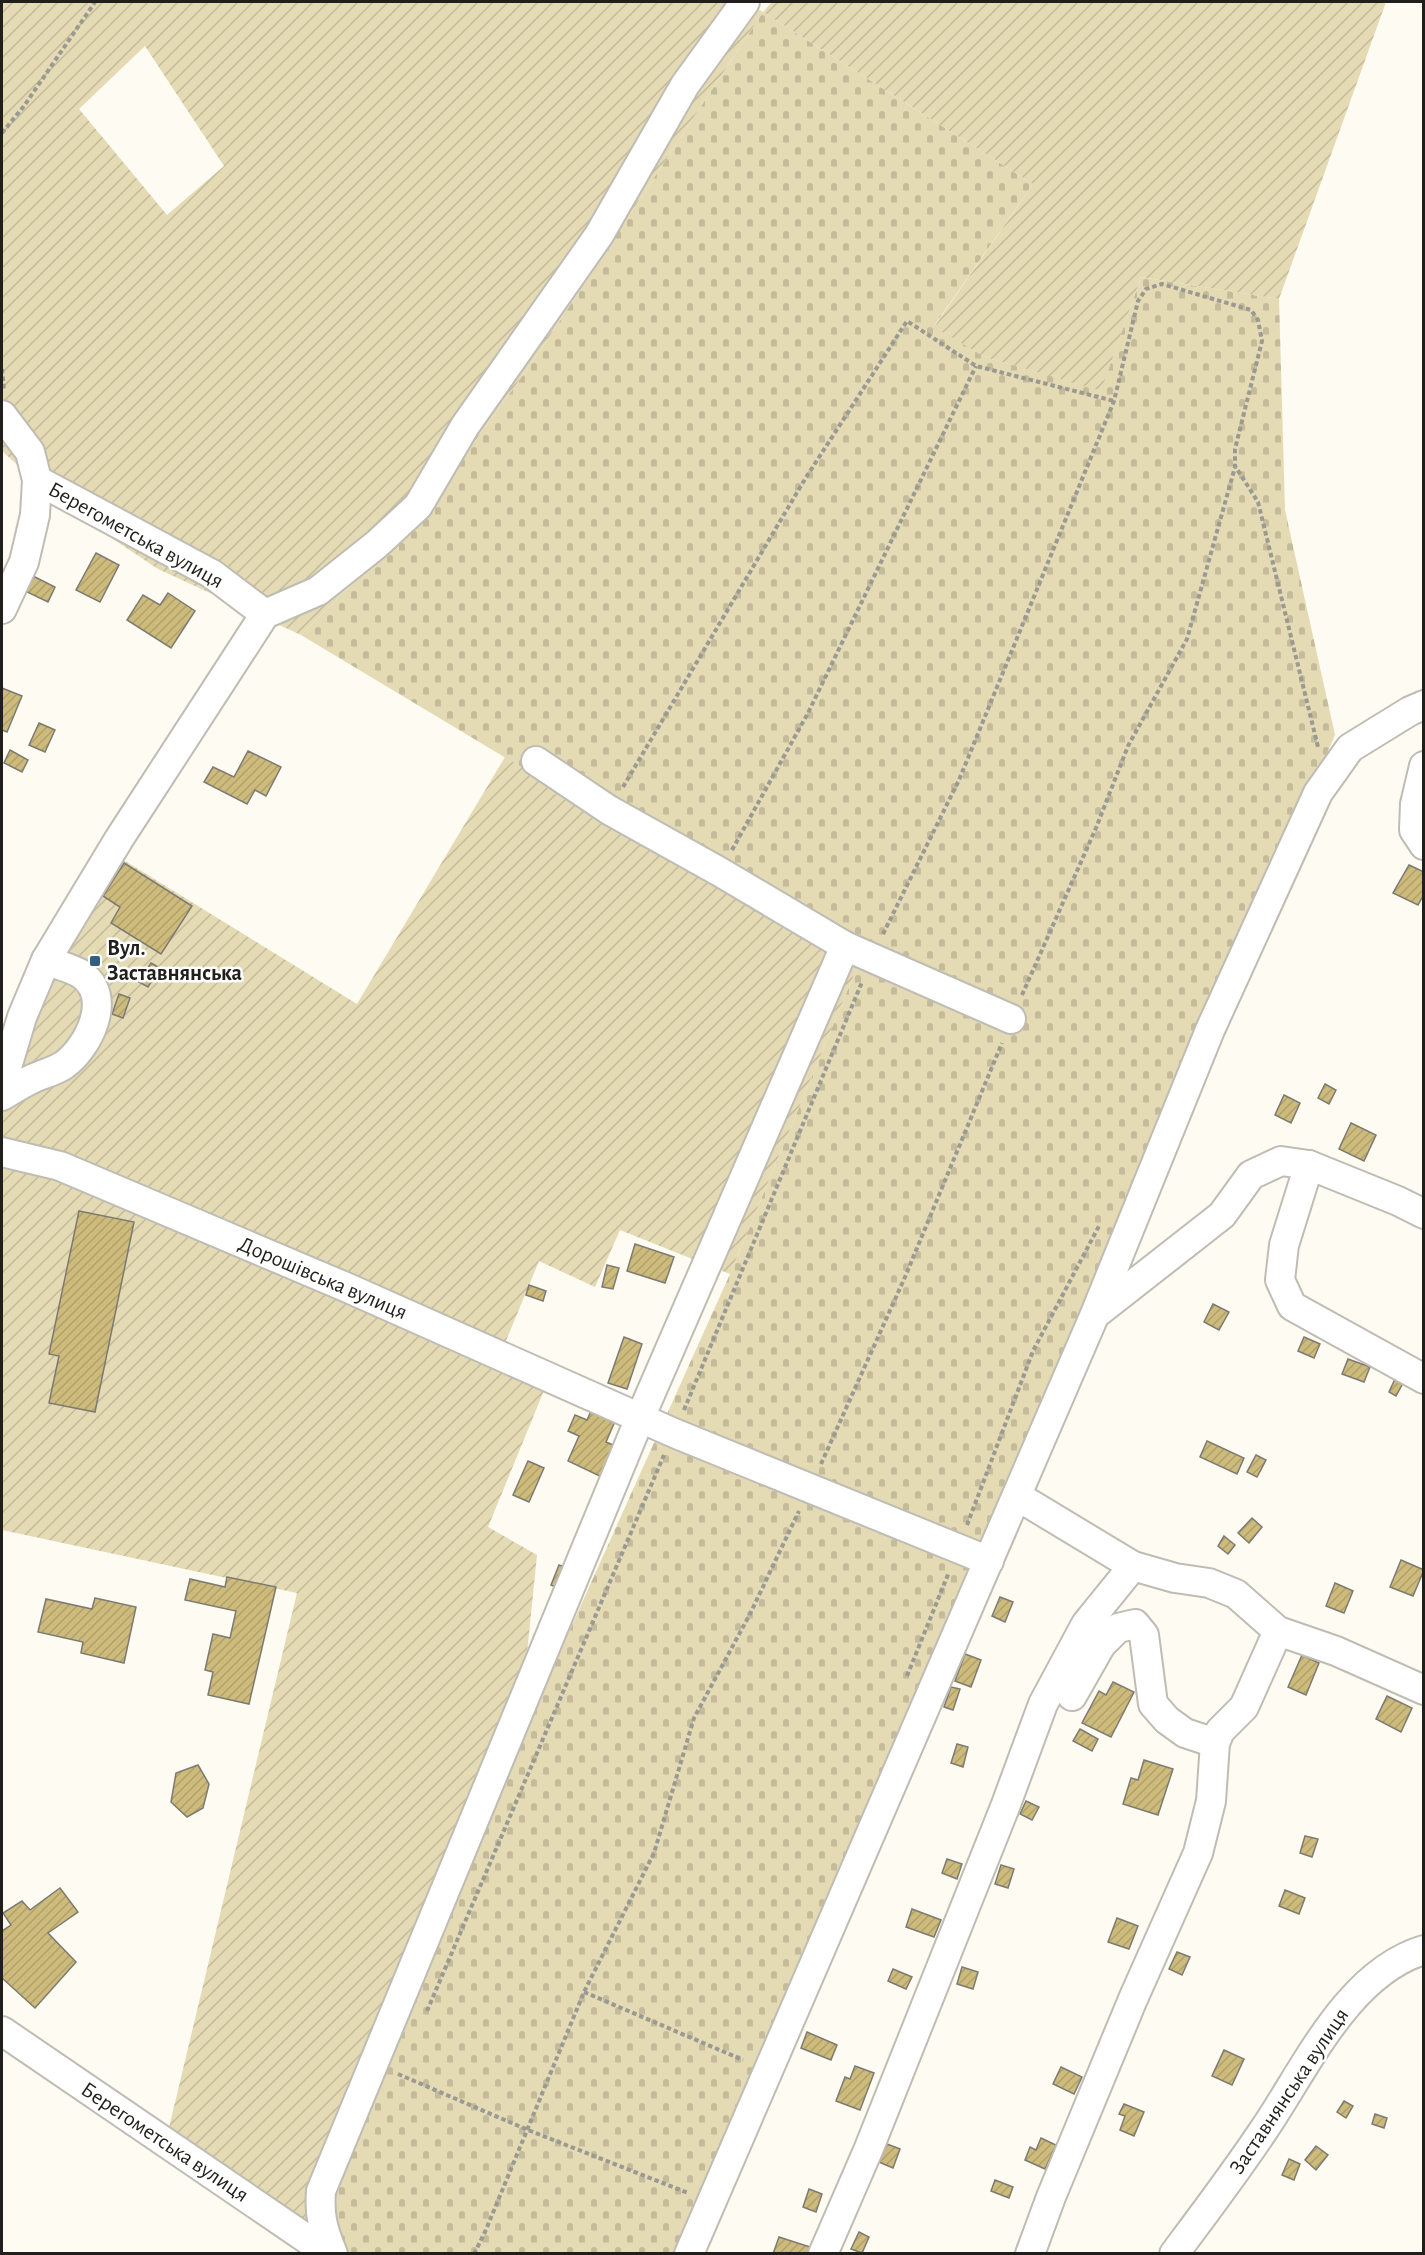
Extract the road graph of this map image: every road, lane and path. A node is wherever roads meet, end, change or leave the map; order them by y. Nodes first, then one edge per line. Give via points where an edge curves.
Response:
1 (95, 2) edge
2 (745, 2) edge
3 (2, 133) edge
4 (976, 366) junction
5 (1114, 401) junction
6 (2, 415) edge
7 (1235, 466) junction
8 (37, 480) junction
9 (2, 609) edge
10 (266, 614) junction
11 (1424, 705) edge
12 (1318, 748) dead end
13 (536, 761) dead end
14 (1424, 766) edge
15 (609, 810) junction
16 (1424, 845) edge
17 (720, 872) junction
18 (845, 946) junction
19 (872, 957) junction
20 (46, 960) junction
21 (12, 1012) edge
22 (1011, 1019) junction
23 (2, 1084) edge
24 (2, 1096) edge
25 (2, 1152) edge
26 (1310, 1165) junction
27 (1424, 1214) edge
28 (1104, 1216) dead end
29 (1095, 1314) junction
30 (1424, 1379) edge
31 (640, 1418) junction
32 (674, 1433) junction
33 (811, 1487) junction
34 (1017, 1496) junction
35 (958, 1549) junction
36 (989, 1561) junction
37 (1133, 1566) junction
38 (1278, 1631) junction
39 (906, 1677) dead end
40 (1424, 1690) edge
41 (1072, 1696) dead end
42 (1215, 1743) junction
43 (1424, 1950) edge
44 (584, 1992) junction
45 (423, 2022) dead end
46 (2, 2031) edge
47 (748, 2050) dead end
48 (375, 2062) junction
49 (404, 2065) dead end
50 (400, 2076) junction
51 (528, 2130) junction
52 (691, 2195) dead end
53 (331, 2253) edge
54 (474, 2253) edge
55 (689, 2253) edge
56 (823, 2253) edge
57 (1030, 2253) edge
58 (1174, 2253) edge

1 - 3 path
2 - 10 street via 685,85 599,235 465,426 418,506 318,591
4 - 5 path
4 - 15 path via 907,321 805,479
4 - 17 path via 808,713
5 - 7 path via 1138,301 1146,289 1162,284 1251,310 1258,320 1262,341 1235,449
5 - 19 path via 959,780
6 - 8 street, Берегометська вулиця via 30,452
7 - 12 path via 1258,502
7 - 22 path via 1187,639 1128,746
8 - 9 street via 35,515 24,562
8 - 10 street, Берегометська вулиця via 212,574
10 - 20 street via 119,839
11 - 29 street via 1350,748 1318,793 1210,1030
13 - 15 street
14 - 16 street via 1415,804 1414,830
15 - 17 street
17 - 18 street
18 - 19 street
18 - 31 street
19 - 22 street
19 - 32 path
20 - 21 street
20 - 24 street via 81,974 95,989 98,1007 82,1047 63,1065
21 - 23 street
22 - 33 path via 905,1276
25 - 31 street, Дорошівська вулиця via 60,1166
26 - 27 street
26 - 29 street via 1281,1161 1251,1175 1222,1215
26 - 30 street via 1284,1245 1280,1280 1292,1306
28 - 35 path via 1033,1351
29 - 34 street
31 - 32 street, Дорошівська вулиця
31 - 48 street
32 - 33 street, Дорошівська вулиця
32 - 45 path
33 - 35 street, Дорошівська вулиця
33 - 44 path via 694,1718 654,1853
34 - 36 street
34 - 37 street
35 - 36 street, Дорошівська вулиця
35 - 39 path
36 - 55 street
37 - 38 street via 1209,1583 1236,1594
37 - 56 street via 1086,1624 1043,1704 873,2137
38 - 40 street via 1336,1651
38 - 42 street via 1244,1707 1220,1731
41 - 42 street via 1101,1645 1118,1628 1135,1624 1144,1635 1153,1704 1185,1733
42 - 57 street via 1211,1801 1198,1853 1133,1999
43 - 58 street, Заставнянська вулиця via 1392,1963 1353,1998
44 - 47 path via 743,2060
44 - 51 path
46 - 53 street, Берегометська вулиця
48 - 50 path
48 - 53 street via 321,2191 319,2212
49 - 50 path
50 - 51 path
51 - 52 path
51 - 54 path

